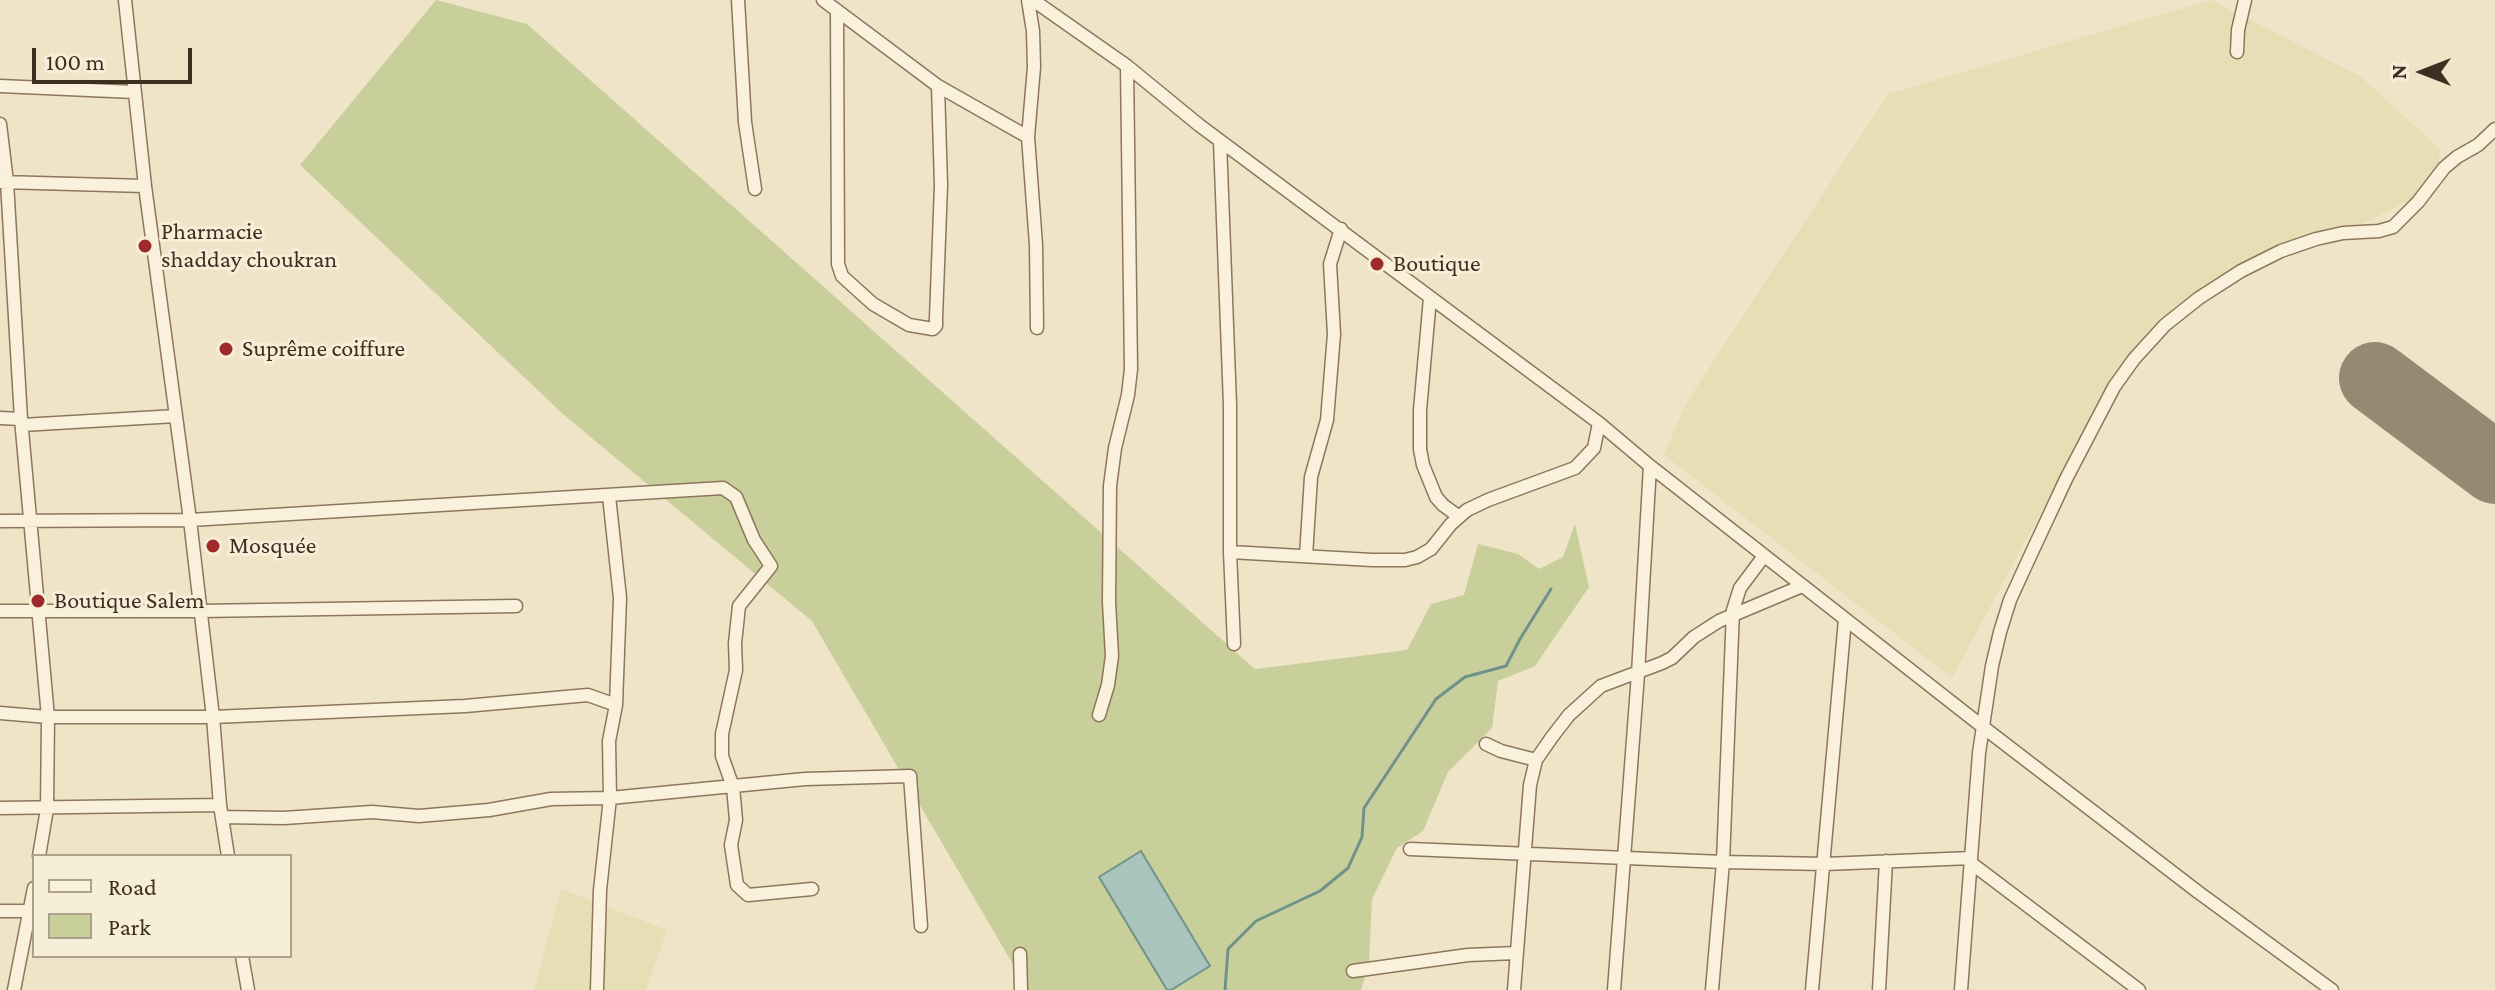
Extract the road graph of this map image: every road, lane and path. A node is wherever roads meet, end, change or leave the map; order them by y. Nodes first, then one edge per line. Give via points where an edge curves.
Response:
1 (125, 0) edge
2 (738, 0) edge
3 (823, 0) edge
4 (1030, 0) edge
5 (2245, 0) edge
6 (837, 11) junction
7 (2237, 52) dead end
8 (1127, 66) junction
9 (0, 86) edge
10 (938, 86) junction
11 (134, 92) junction
12 (0, 124) edge
13 (2495, 129) edge
14 (1028, 137) junction
15 (1220, 141) junction
16 (4, 182) edge
17 (145, 186) junction
18 (755, 189) dead end
19 (1341, 229) junction
20 (1430, 298) junction
21 (0, 311) edge
22 (16, 311) junction
23 (1037, 328) dead end
24 (176, 416) junction
25 (0, 418) edge
26 (21, 422) junction
27 (1599, 423) junction
28 (1650, 466) junction
29 (609, 496) junction
30 (1458, 516) junction
31 (30, 520) junction
32 (190, 520) junction
33 (0, 521) edge
34 (1230, 552) junction
35 (1306, 556) junction
36 (1764, 556) junction
37 (1802, 586) junction
38 (516, 606) dead end
39 (0, 611) edge
40 (37, 611) junction
41 (200, 611) junction
42 (1732, 615) junction
43 (1845, 619) junction
44 (1234, 644) dead end
45 (1638, 674) junction
46 (616, 705) junction
47 (0, 713) edge
48 (1099, 715) dead end
49 (48, 717) junction
50 (213, 717) junction
51 (1983, 727) junction
52 (1486, 744) dead end
53 (1536, 760) junction
54 (733, 787) junction
55 (610, 798) junction
56 (0, 808) edge
57 (47, 809) junction
58 (221, 811) junction
59 (1410, 849) dead end
60 (39, 854) edge
61 (228, 854) edge
62 (1523, 854) junction
63 (1624, 858) junction
64 (1886, 861) junction
65 (1971, 861) junction
66 (1723, 862) junction
67 (1825, 864) junction
68 (812, 889) dead end
69 (0, 911) edge
70 (32, 911) edge
71 (921, 926) dead end
72 (1516, 953) junction
73 (1020, 954) dead end
74 (242, 958) edge
75 (1353, 971) dead end
76 (14, 990) edge
77 (248, 990) edge
78 (597, 990) edge
79 (1021, 990) edge
80 (1514, 990) edge
81 (1614, 990) edge
82 (1712, 990) edge
83 (1812, 990) edge
84 (1879, 990) edge
85 (1961, 990) edge
86 (2139, 990) edge
87 (2332, 990) edge

1 - 11 street
2 - 18 street
3 - 6 street
4 - 8 street
4 - 14 street via 1034,67
5 - 7 street
6 - 10 street
6 - 10 street via 838,264 842,276 873,304 909,325 933,329 941,185
8 - 15 street
8 - 48 street via 1131,369 1110,486 1112,656
9 - 11 street
10 - 14 street
11 - 17 street
12 - 16 street
13 - 51 street via 2444,168 2393,227 2316,239 2241,271 2165,325 2134,359 2066,479 2010,600
14 - 23 street
15 - 19 street
15 - 34 street
16 - 17 street
16 - 22 street
17 - 24 street
19 - 20 street
19 - 35 street via 1330,264 1334,334 1327,420 1311,477
20 - 27 street
20 - 30 street via 1420,449 1436,497
21 - 22 street
22 - 26 street
24 - 26 street
24 - 32 street
25 - 26 street
26 - 31 street
27 - 28 street
27 - 30 street via 1594,448 1575,468
28 - 36 street
28 - 45 street
29 - 32 street
29 - 46 street via 620,598
29 - 54 street via 723,488 736,497 754,540 768,558 771,566 739,606 735,622 736,670 722,734 722,756
30 - 35 street via 1431,549 1417,557
31 - 32 street
31 - 33 street
31 - 40 street
32 - 41 street
34 - 35 street
34 - 44 street
36 - 37 street
36 - 42 street via 1740,588
37 - 42 street
37 - 43 street
38 - 41 street
39 - 40 street
40 - 41 street
40 - 49 street
41 - 50 street
42 - 45 street via 1708,627 1672,658
42 - 66 street
43 - 51 street
43 - 67 street
45 - 53 street via 1611,680 1593,692
45 - 63 street
46 - 50 street via 588,695
46 - 55 street via 609,741
47 - 49 street
49 - 50 street
49 - 57 street
50 - 58 street
51 - 65 street
51 - 87 street
52 - 53 street
53 - 62 street
54 - 55 street
54 - 68 street via 736,820 731,845 737,885 748,895
54 - 71 street via 910,776
55 - 58 street via 551,799 419,816 372,812 284,818
55 - 78 street
56 - 57 street
57 - 58 street
57 - 60 street
58 - 61 street
59 - 62 street
62 - 63 street
62 - 72 street
63 - 66 street
63 - 81 street
64 - 65 street
64 - 67 street
64 - 84 street
65 - 85 street
65 - 86 street
66 - 67 street
66 - 82 street
67 - 83 street
69 - 70 street
70 - 76 street
72 - 75 street
72 - 80 street
73 - 79 street
74 - 77 street

